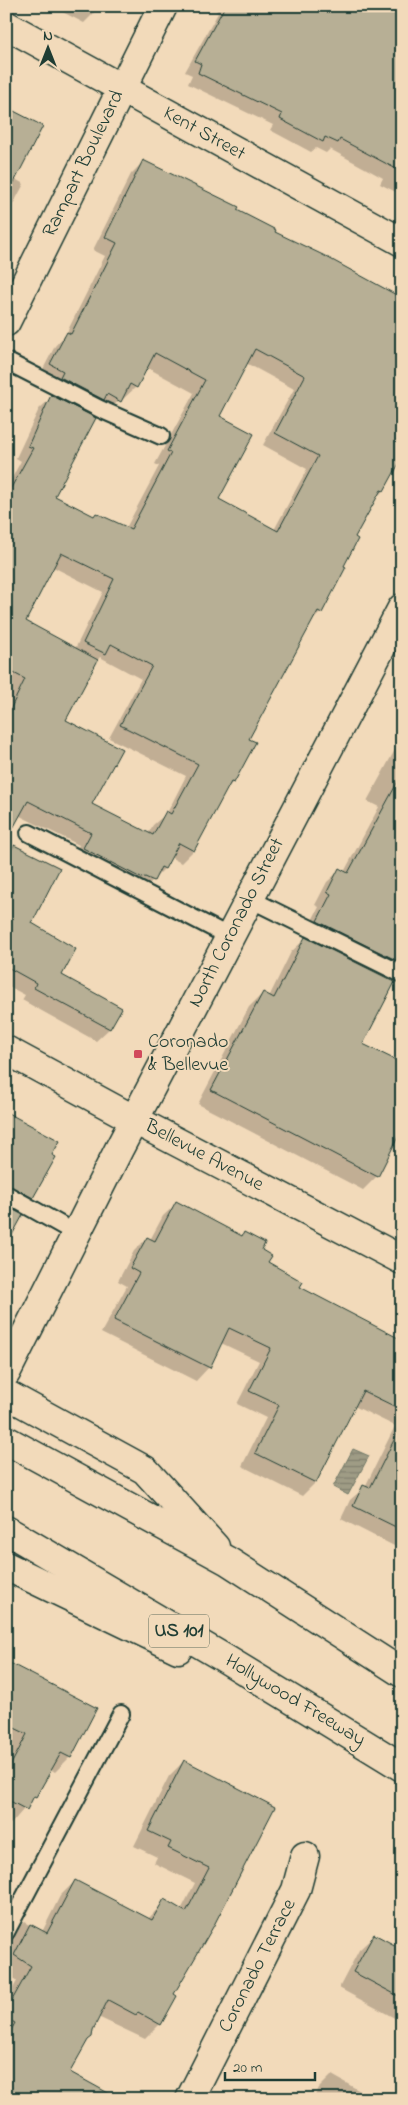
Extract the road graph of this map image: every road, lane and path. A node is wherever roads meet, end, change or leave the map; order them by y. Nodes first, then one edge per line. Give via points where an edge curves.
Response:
1 (163, 6) edge
2 (6, 26) edge
3 (121, 89) junction
4 (402, 242) edge
5 (6, 322) edge
6 (6, 361) edge
7 (161, 436) dead end
8 (402, 608) edge
9 (29, 833) dead end
10 (250, 898) junction
11 (230, 937) junction
12 (402, 974) edge
13 (6, 1050) edge
14 (135, 1120) junction
15 (6, 1194) edge
16 (77, 1234) junction
17 (402, 1260) edge
18 (6, 1373) edge
19 (6, 1394) edge
20 (6, 1440) edge
21 (17, 1535) edge
22 (228, 1561) junction
23 (10, 1568) edge
24 (402, 1673) edge
25 (121, 1714) dead end
26 (329, 1721) junction
27 (402, 1767) edge
28 (305, 1856) dead end
29 (6, 1932) edge
30 (190, 2099) edge

1 - 3 main road, Rampart Boulevard
2 - 3 main road, Kent Street
3 - 4 main road, Kent Street
3 - 5 main road, Rampart Boulevard
6 - 7 lane
8 - 10 main road, North Coronado Street
9 - 11 lane
10 - 11 main road, North Coronado Street
10 - 12 lane
11 - 14 main road, North Coronado Street
13 - 14 main road, Bellevue Avenue
14 - 16 main road, North Coronado Street
14 - 17 main road, Bellevue Avenue
15 - 16 lane
16 - 18 main road, North Coronado Street
19 - 22 main road via 144,1470
20 - 22 main road
21 - 26 main road, Hollywood Freeway / US 101
22 - 24 main road
23 - 26 main road
25 - 29 lane
26 - 27 main road, Hollywood Freeway / US 101
28 - 30 main road, Coronado Terrace via 296,1890

